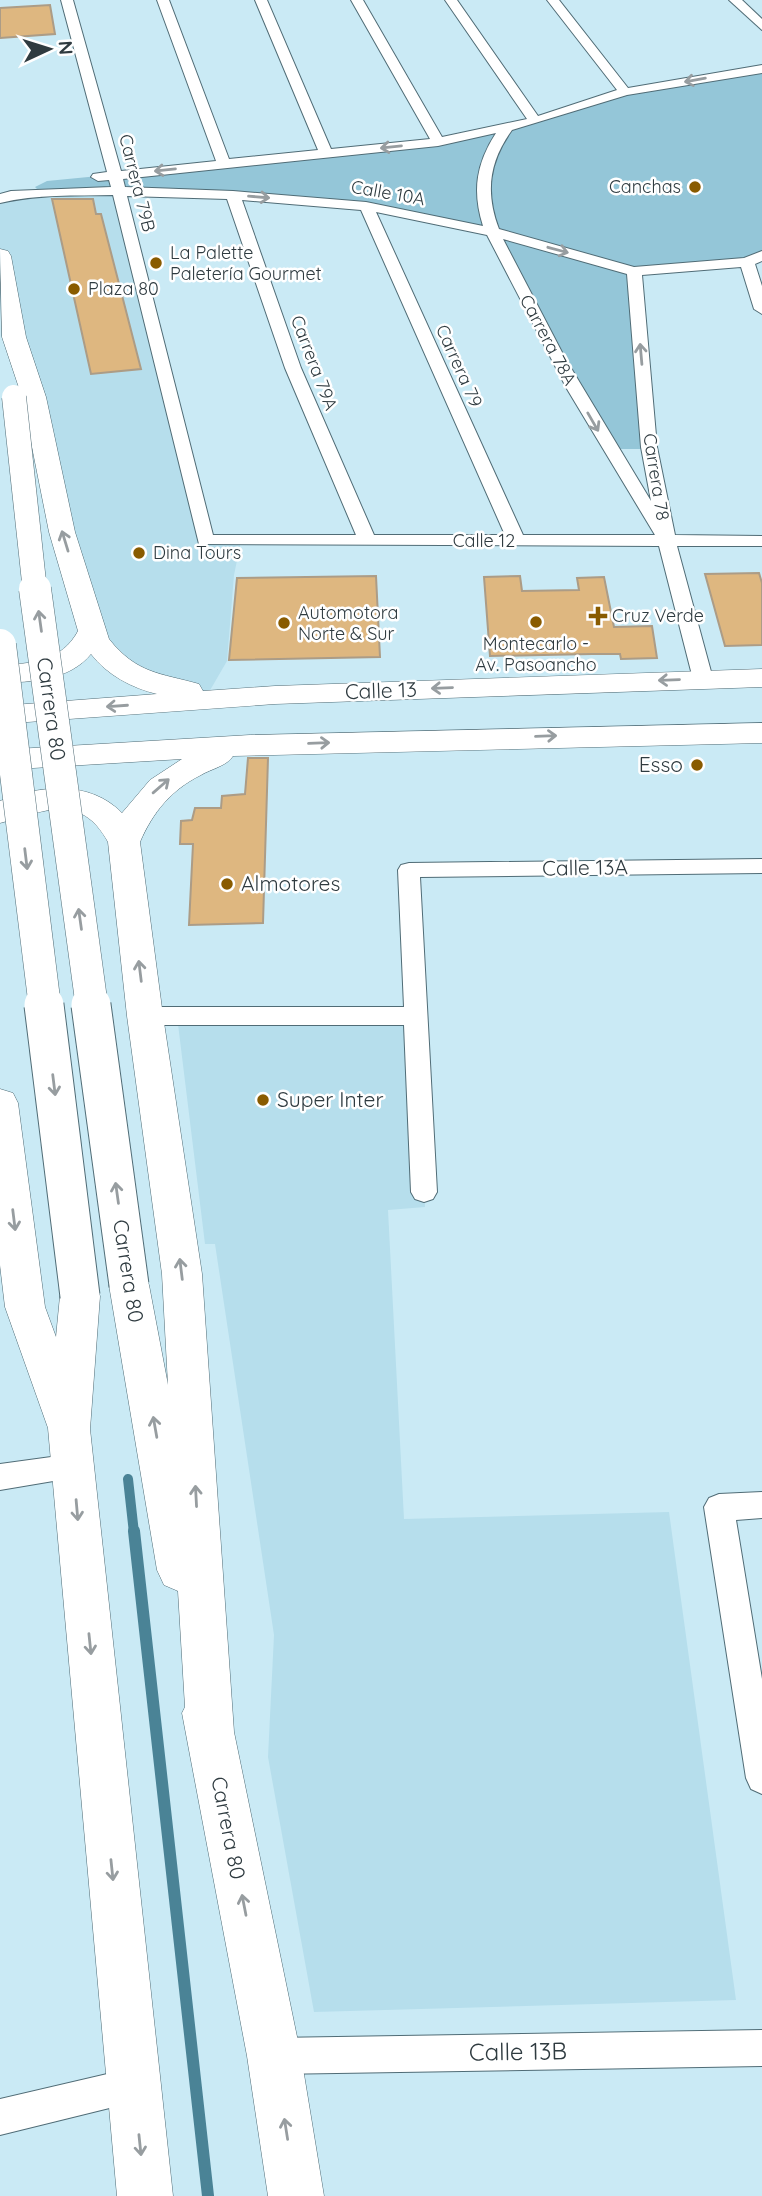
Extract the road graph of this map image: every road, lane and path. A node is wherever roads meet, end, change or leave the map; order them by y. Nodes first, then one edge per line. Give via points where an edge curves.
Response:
1 (67, 0) edge
2 (163, 0) edge
3 (261, 0) edge
4 (357, 0) edge
5 (451, 0) edge
6 (553, 0) edge
7 (735, 0) edge
8 (762, 26) edge
9 (762, 69) edge
10 (625, 92) junction
11 (535, 121) junction
12 (507, 128) junction
13 (438, 142) junction
14 (326, 154) junction
15 (224, 163) junction
16 (116, 183) junction
17 (0, 184) edge
18 (233, 195) junction
19 (0, 199) edge
20 (366, 206) junction
21 (492, 232) junction
22 (762, 255) edge
23 (0, 256) edge
24 (747, 262) junction
25 (634, 271) junction
26 (762, 309) edge
27 (14, 337) junction
28 (205, 540) joint
29 (368, 541) junction
30 (517, 541) junction
31 (667, 541) junction
32 (762, 541) edge
33 (93, 629) junction
34 (0, 645) edge
35 (0, 673) edge
36 (762, 678) edge
37 (703, 679) junction
38 (275, 695) junction
39 (0, 715) edge
40 (762, 733) edge
41 (250, 745) junction
42 (0, 760) edge
43 (0, 813) edge
44 (124, 842) junction
45 (762, 866) edge
46 (145, 1016) junction
47 (414, 1016) junction
48 (0, 1104) edge
49 (424, 1192) dead end
50 (71, 1448) junction
51 (0, 1477) edge
52 (762, 1505) edge
53 (210, 1735) junction
54 (762, 1778) edge
55 (762, 2048) edge
56 (274, 2056) junction
57 (133, 2087) junction
58 (0, 2117) edge
59 (145, 2196) edge
60 (296, 2196) edge

1 - 16 street, Carrera 79B
2 - 15 street
3 - 14 street
4 - 13 street
5 - 11 street
6 - 10 street
7 - 8 street
9 -> 10 street, Calle 10A
10 - 11 street, Calle 10A
11 - 12 street, Calle 10A
12 - 13 street, Calle 10A
12 - 21 street, Carrera 78A via 485,161 484,202
13 -> 14 street, Calle 10A
14 - 15 street, Calle 10A
15 -> 16 street, Calle 10A
16 - 17 street, Calle 10A
16 - 18 street, Calle 10A
16 - 19 street, Calle 10A
16 - 28 street, Carrera 79B
18 -> 20 street, Calle 10A
18 - 29 street, Carrera 79A via 293,368
20 - 21 street, Calle 10A
20 - 30 street, Carrera 79
21 -> 25 street, Calle 10A
21 -> 31 street, Carrera 78A via 555,355
22 - 24 street, Calle 10A
23 - 27 main road, Carrera 80
24 - 25 street, Calle 10A
24 - 26 street
31 -> 25 street, Carrera 78 via 649,447
33 -> 27 main road, Carrera 80 via 62,532 34,397
53 -> 27 main road, Carrera 80, bridge via 129,1285 30,550 14,397
28 - 29 street, Calle 12
29 - 30 street, Calle 12
30 - 31 street, Calle 12
31 - 32 street, Calle 12
31 - 37 street, Carrera 78
33 - 35 main road via 78,654 62,664 20,674
33 - 38 main road, Carrera 80 via 109,658 160,686
34 -> 50 main road, Carrera 80, bridge via 80,1296
36 - 37 main road, Calle 13
37 -> 38 main road, Calle 13
38 -> 39 main road, Calle 13
41 -> 40 main road
41 - 42 main road
44 -> 41 main road via 133,819 169,779 222,752
43 - 44 main road via 41,799 78,800 101,809 117,823
46 -> 44 main road
45 - 47 street, Calle 13A via 409,870
46 - 47 street
53 -> 46 main road via 182,1274
47 - 49 street
48 -> 50 main road via 24,1307
50 - 51 street
50 -> 57 main road, Carrera 80
52 - 54 street via 719,1507
56 -> 53 main road, Carrera 80
55 - 56 street, Calle 13B
60 -> 56 main road, Carrera 80
57 - 58 street
57 -> 59 main road, Carrera 80

